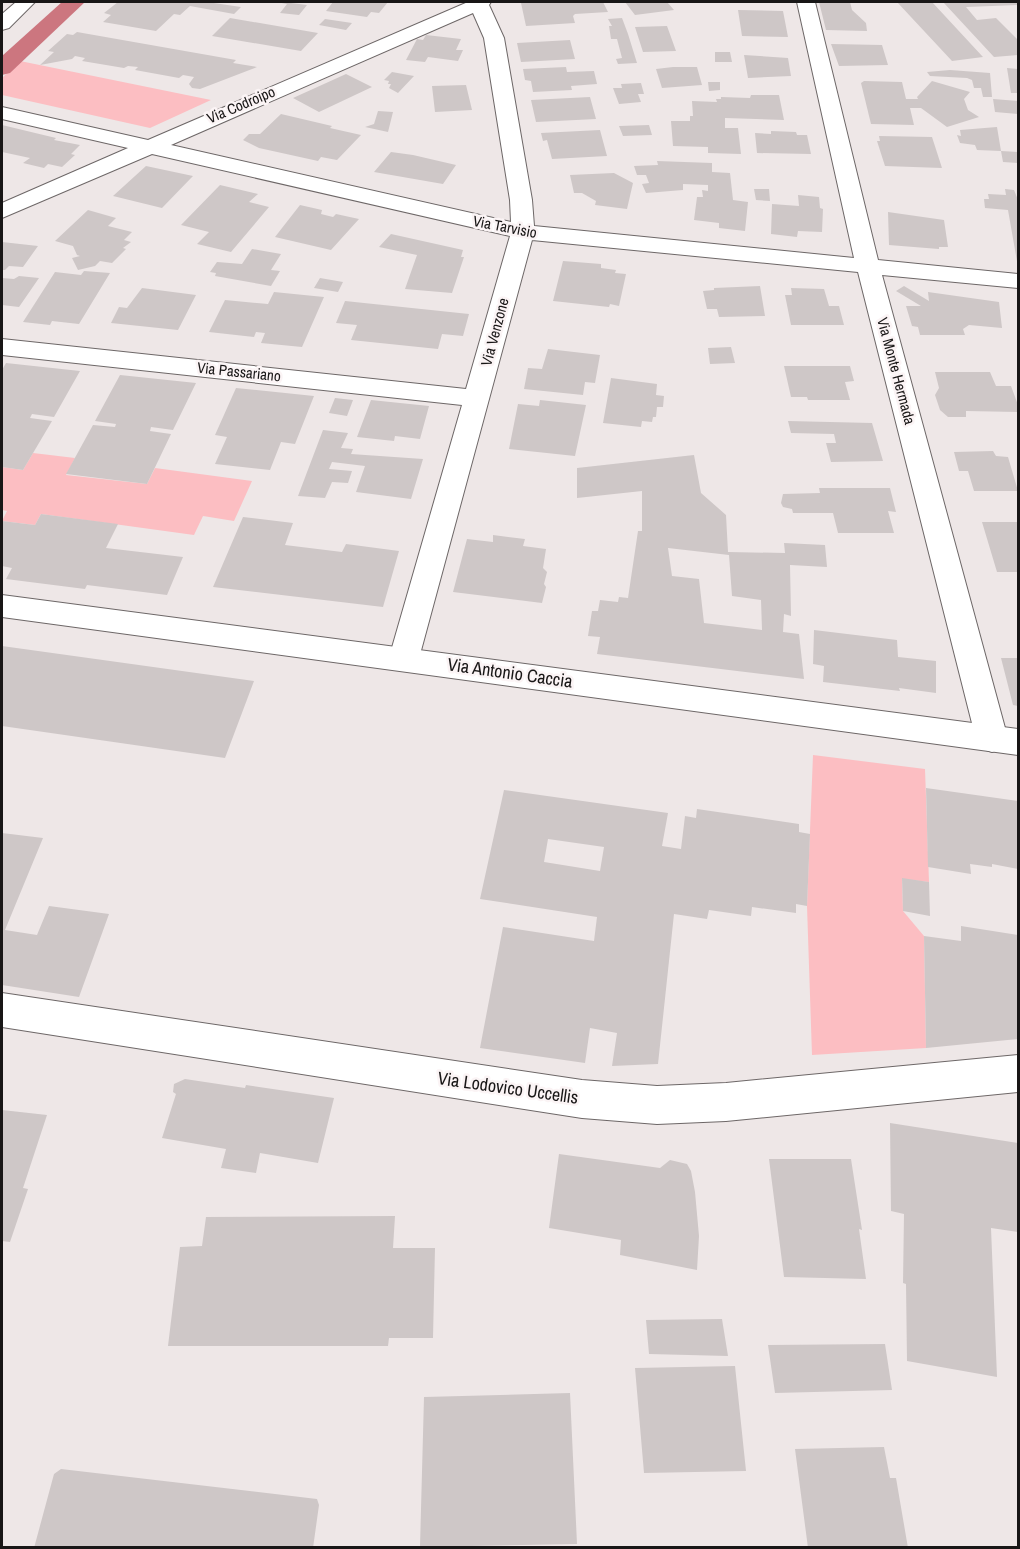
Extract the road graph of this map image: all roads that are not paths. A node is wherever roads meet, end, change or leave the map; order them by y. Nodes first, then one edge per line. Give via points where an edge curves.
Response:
1 (26, 2) edge
2 (477, 2) edge
3 (806, 2) edge
4 (2, 24) edge
5 (2, 114) edge
6 (146, 147) junction
7 (2, 211) edge
8 (523, 232) junction
9 (868, 266) junction
10 (1018, 281) edge
11 (2, 347) edge
12 (477, 398) junction
13 (2, 606) edge
14 (404, 658) junction
15 (1005, 741) edge
16 (2, 1010) edge
17 (1018, 1074) edge

1 - 4 street
2 - 6 street, Via Codroipo
2 - 8 street, Via Venzone via 494,38
3 - 9 street, Via Monte Hermada
5 - 6 street, Via Tarvisio
6 - 7 street, Via Codroipo
6 - 8 street, Via Tarvisio
8 - 9 street, Via Tarvisio
8 - 12 street, Via Venzone
9 - 10 street, Via Tarvisio
9 - 15 street, Via Monte Hermada
11 - 12 street, Via Passariano
12 - 14 street, Via Venzone
13 - 14 street, Via Antonio Caccia
14 - 15 street, Via Antonio Caccia
16 - 17 street, Via Lodovico Uccellis via 582,1099 657,1105

